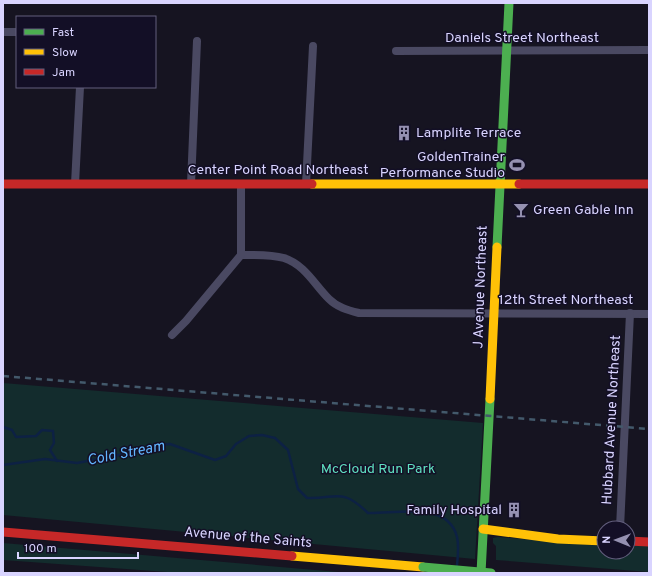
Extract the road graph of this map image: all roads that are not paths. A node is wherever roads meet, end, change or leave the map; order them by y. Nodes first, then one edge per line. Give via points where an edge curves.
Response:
1 (509, 3) edge
2 (3, 32) edge
3 (16, 32) edge
4 (197, 41) dead end
5 (313, 46) dead end
6 (649, 50) edge
7 (396, 51) dead end
8 (506, 51) junction
9 (80, 88) edge
10 (3, 184) edge
11 (76, 184) junction
12 (190, 184) junction
13 (241, 184) junction
14 (306, 184) junction
15 (500, 184) junction
16 (649, 184) edge
17 (240, 255) junction
18 (495, 313) junction
19 (630, 314) junction
20 (649, 314) edge
21 (172, 336) dead end
22 (620, 520) edge
23 (10, 523) dead end
24 (483, 529) junction
25 (3, 532) edge
26 (114, 540) junction
27 (596, 541) edge
28 (636, 541) edge
29 (649, 542) edge
30 (481, 573) edge
31 (491, 573) edge

1 - 8 main road, J Avenue Northeast
2 - 3 street
4 - 12 street
5 - 14 street
6 - 8 street, Daniels Street Northeast
7 - 8 street, Daniels Street Northeast
8 - 15 main road, J Avenue Northeast
9 - 11 street
10 - 11 main road, Center Point Road Northeast
11 - 12 main road, Center Point Road Northeast
12 - 13 main road, Center Point Road Northeast
13 - 14 main road, Center Point Road Northeast
13 - 17 street
14 - 15 main road, Center Point Road Northeast
15 - 16 main road, Center Point Road Northeast
15 - 18 main road, J Avenue Northeast
17 - 18 street, 12th Street Northeast via 283,258 295,263 306,271 329,299 342,308 359,313
17 - 21 street
18 - 19 street, 12th Street Northeast
18 - 24 main road, J Avenue Northeast
19 - 20 street, 12th Street Northeast
19 - 22 street, Hubbard Avenue Northeast
23 - 26 main road
24 - 27 main road via 558,539
24 - 30 main road, J Avenue Northeast
25 - 26 main road, Avenue of the Saints
26 - 31 main road, Avenue of the Saints, bridge
28 - 29 main road

